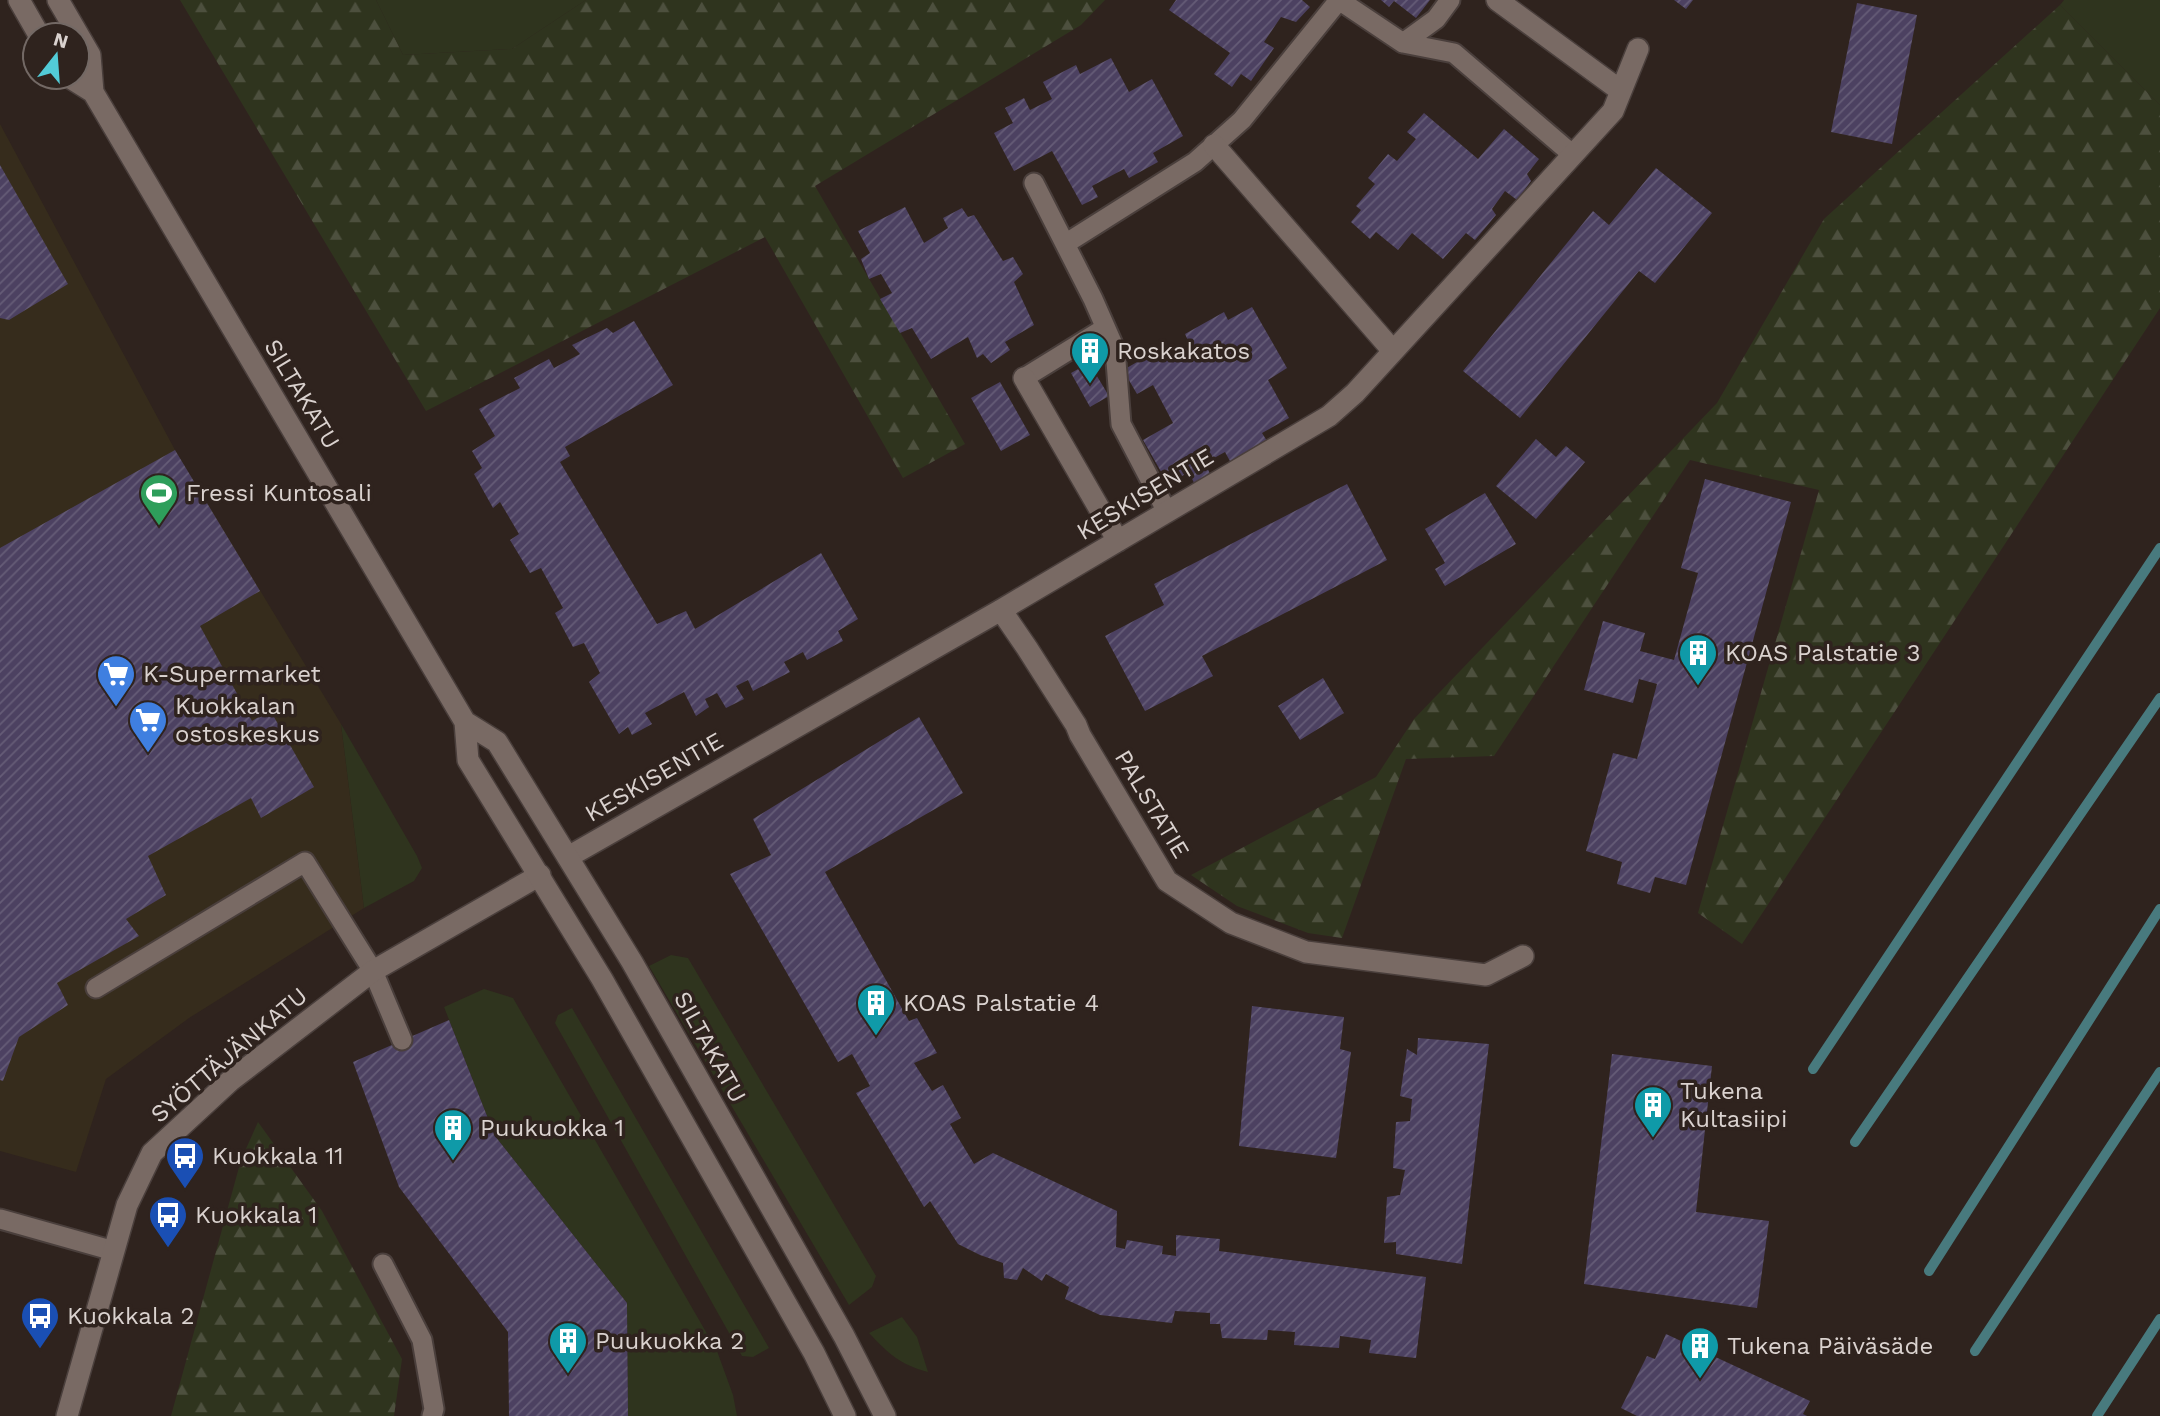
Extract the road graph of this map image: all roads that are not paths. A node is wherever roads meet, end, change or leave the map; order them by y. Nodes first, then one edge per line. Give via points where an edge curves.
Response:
1 (19, 0) edge
2 (58, 0) edge
3 (1339, 0) edge
4 (1450, 0) edge
5 (1497, 0) edge
6 (31, 21) edge
7 (1403, 43) junction
8 (1638, 50) dead end
9 (1621, 91) junction
10 (93, 92) joint
11 (1214, 145) junction
12 (1573, 155) junction
13 (1034, 183) dead end
14 (1065, 244) junction
15 (1105, 328) junction
16 (1393, 351) junction
17 (1024, 378) joint
18 (1167, 512) junction
19 (1118, 541) junction
20 (1001, 610) junction
21 (465, 722) junction
22 (568, 857) junction
23 (540, 875) junction
24 (1523, 956) dead end
25 (373, 971) junction
26 (96, 988) dead end
27 (402, 1040) dead end
28 (0, 1219) edge
29 (114, 1251) junction
30 (383, 1264) dead end
31 (67, 1416) edge
32 (432, 1416) edge
33 (845, 1416) edge
34 (885, 1416) edge

1 - 6 street
2 - 10 street, SILTAKATU via 90,55
3 - 7 lane
3 - 11 lane via 1242,120
4 - 7 lane via 1436,19
5 - 9 street
7 - 12 lane via 1454,53
8 - 9 street, KESKISENTIE
9 - 12 street, KESKISENTIE via 1614,111
10 - 21 street, SILTAKATU
11 - 14 lane via 1195,163
11 - 16 street
12 - 16 street, KESKISENTIE
13 - 14 lane
14 - 15 lane
15 - 17 lane
15 - 18 lane via 1115,349 1121,424
16 - 18 street, KESKISENTIE via 1329,416
17 - 19 street
18 - 19 street, KESKISENTIE
19 - 20 street, KESKISENTIE
20 - 22 street, KESKISENTIE
20 - 24 street, PALSTATIE via 1076,725 1167,881 1231,923 1306,952 1486,975
21 - 22 street, SILTAKATU via 497,742
21 - 23 street, SILTAKATU via 468,760
22 - 23 street, KESKISENTIE
22 - 34 street, SILTAKATU via 632,962
23 - 25 street, SYÖTTÄJÄNKATU
23 - 33 street, SILTAKATU via 814,1353
25 - 26 lane via 305,862
25 - 27 lane
25 - 29 street, SYÖTTÄJÄNKATU via 230,1081 152,1153 127,1205
28 - 29 lane
29 - 31 street, SYÖTTÄJÄNKATU
30 - 32 lane via 422,1340

